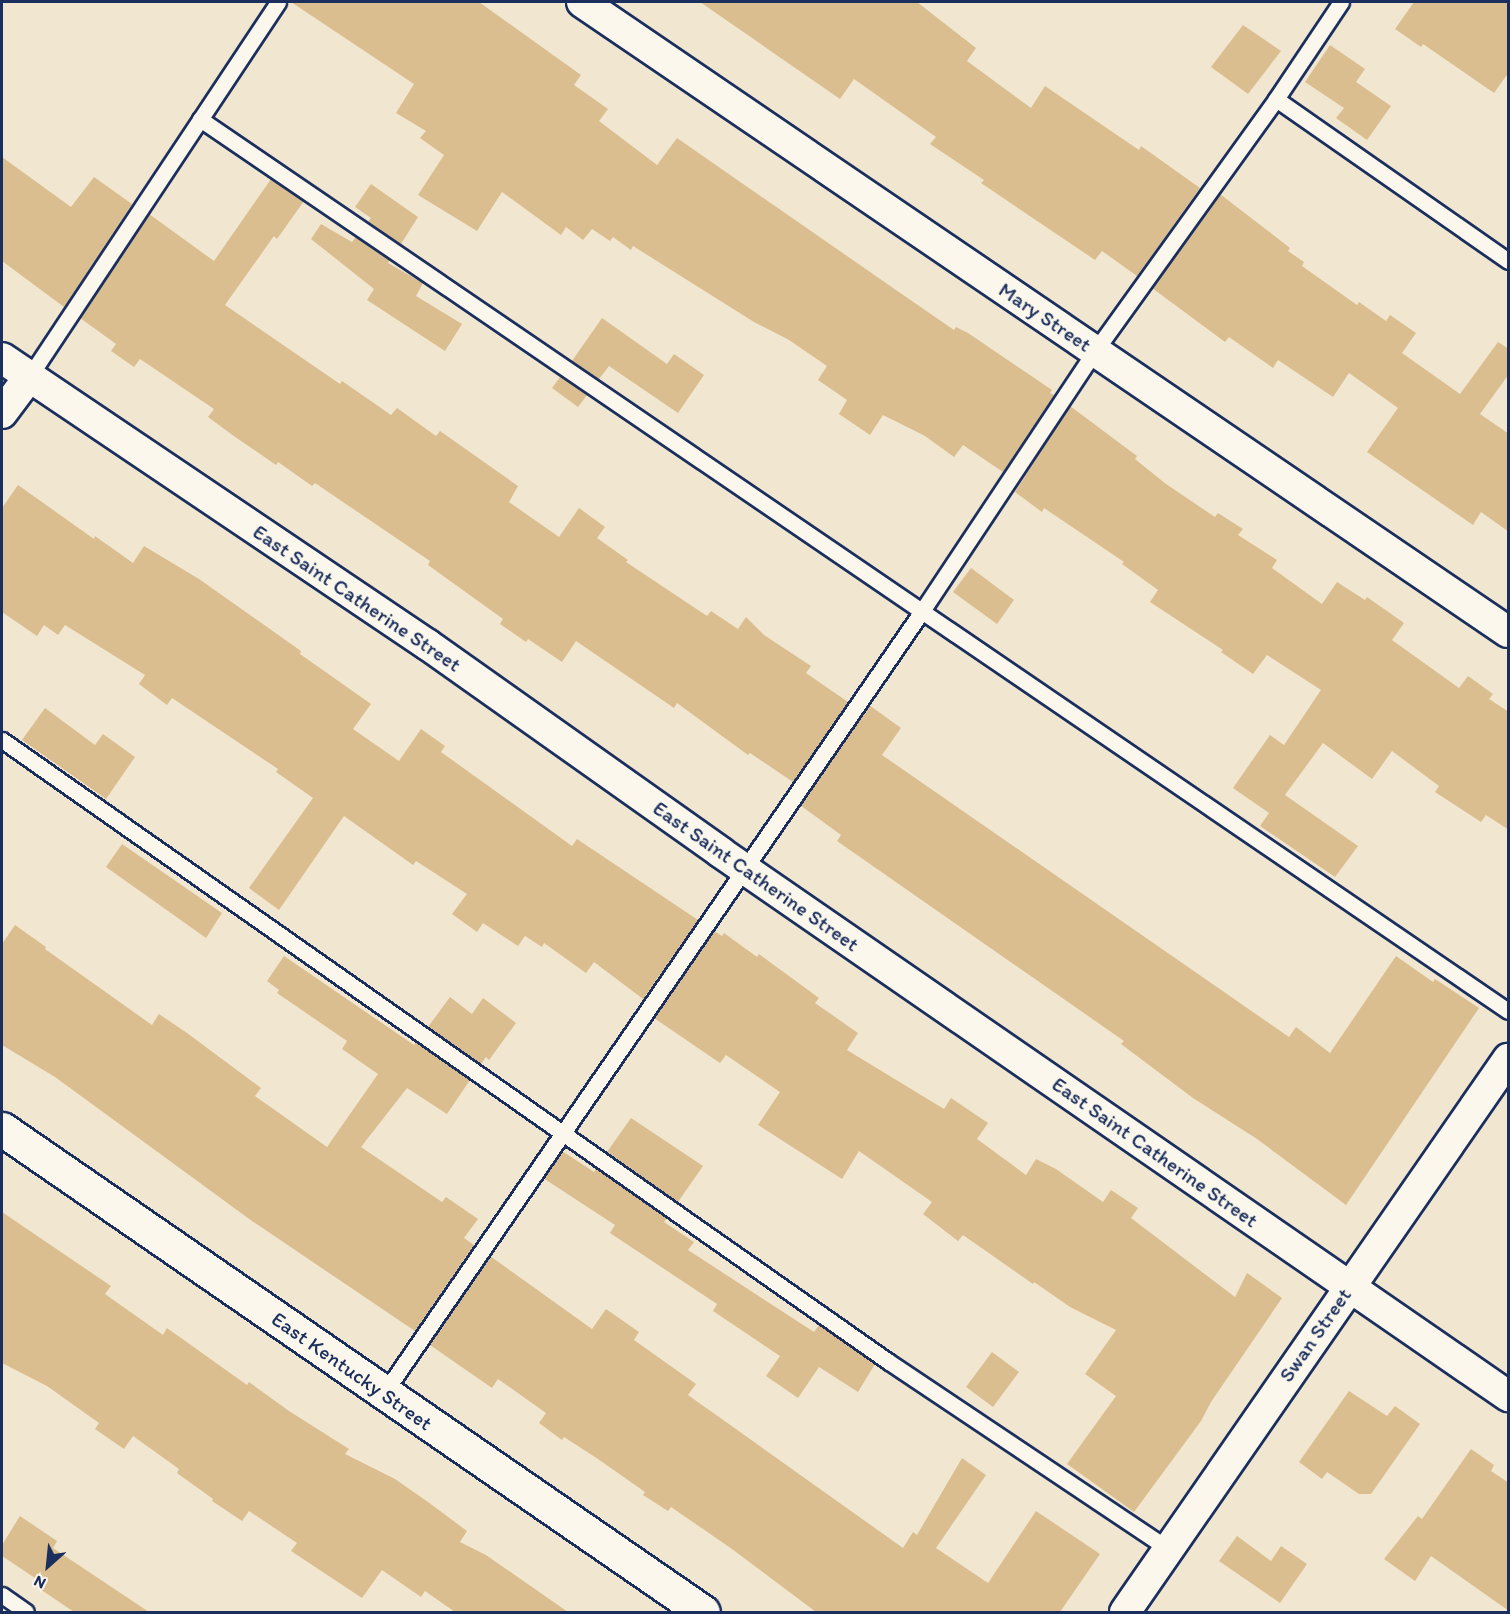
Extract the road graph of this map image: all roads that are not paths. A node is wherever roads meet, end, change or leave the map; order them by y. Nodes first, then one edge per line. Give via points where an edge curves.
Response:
1 (279, 2) edge
2 (582, 2) edge
3 (1341, 2) edge
4 (1276, 99) junction
5 (200, 119) junction
6 (1509, 261) edge
7 (1095, 351) junction
8 (2, 358) edge
9 (29, 377) junction
10 (2, 413) edge
11 (922, 611) junction
12 (1509, 632) edge
13 (2, 740) edge
14 (743, 868) junction
15 (1509, 1011) edge
16 (1509, 1059) edge
17 (2, 1130) edge
18 (561, 1132) junction
19 (1349, 1286) junction
20 (384, 1393) junction
21 (1509, 1396) edge
22 (1168, 1549) junction
23 (2, 1595) edge
24 (26, 1612) edge
25 (703, 1612) edge
26 (1125, 1612) edge

1 - 5 lane
2 - 7 street, Mary Street
3 - 4 lane
4 - 6 lane
4 - 7 lane
5 - 9 lane
5 - 11 lane
7 - 11 lane
7 - 12 street, Mary Street
8 - 9 street, East Saint Catherine Street
9 - 10 street
9 - 14 street, East Saint Catherine Street via 428,645
11 - 14 lane
11 - 15 lane
13 - 18 lane
14 - 18 lane
14 - 19 street, East Saint Catherine Street
16 - 19 street, Swan Street
17 - 20 street, East Kentucky Street
18 - 20 lane
18 - 22 lane via 889,1362
19 - 21 street, East Saint Catherine Street
19 - 22 street, Swan Street
20 - 25 street, East Kentucky Street
22 - 26 street, Swan Street
23 - 24 lane

